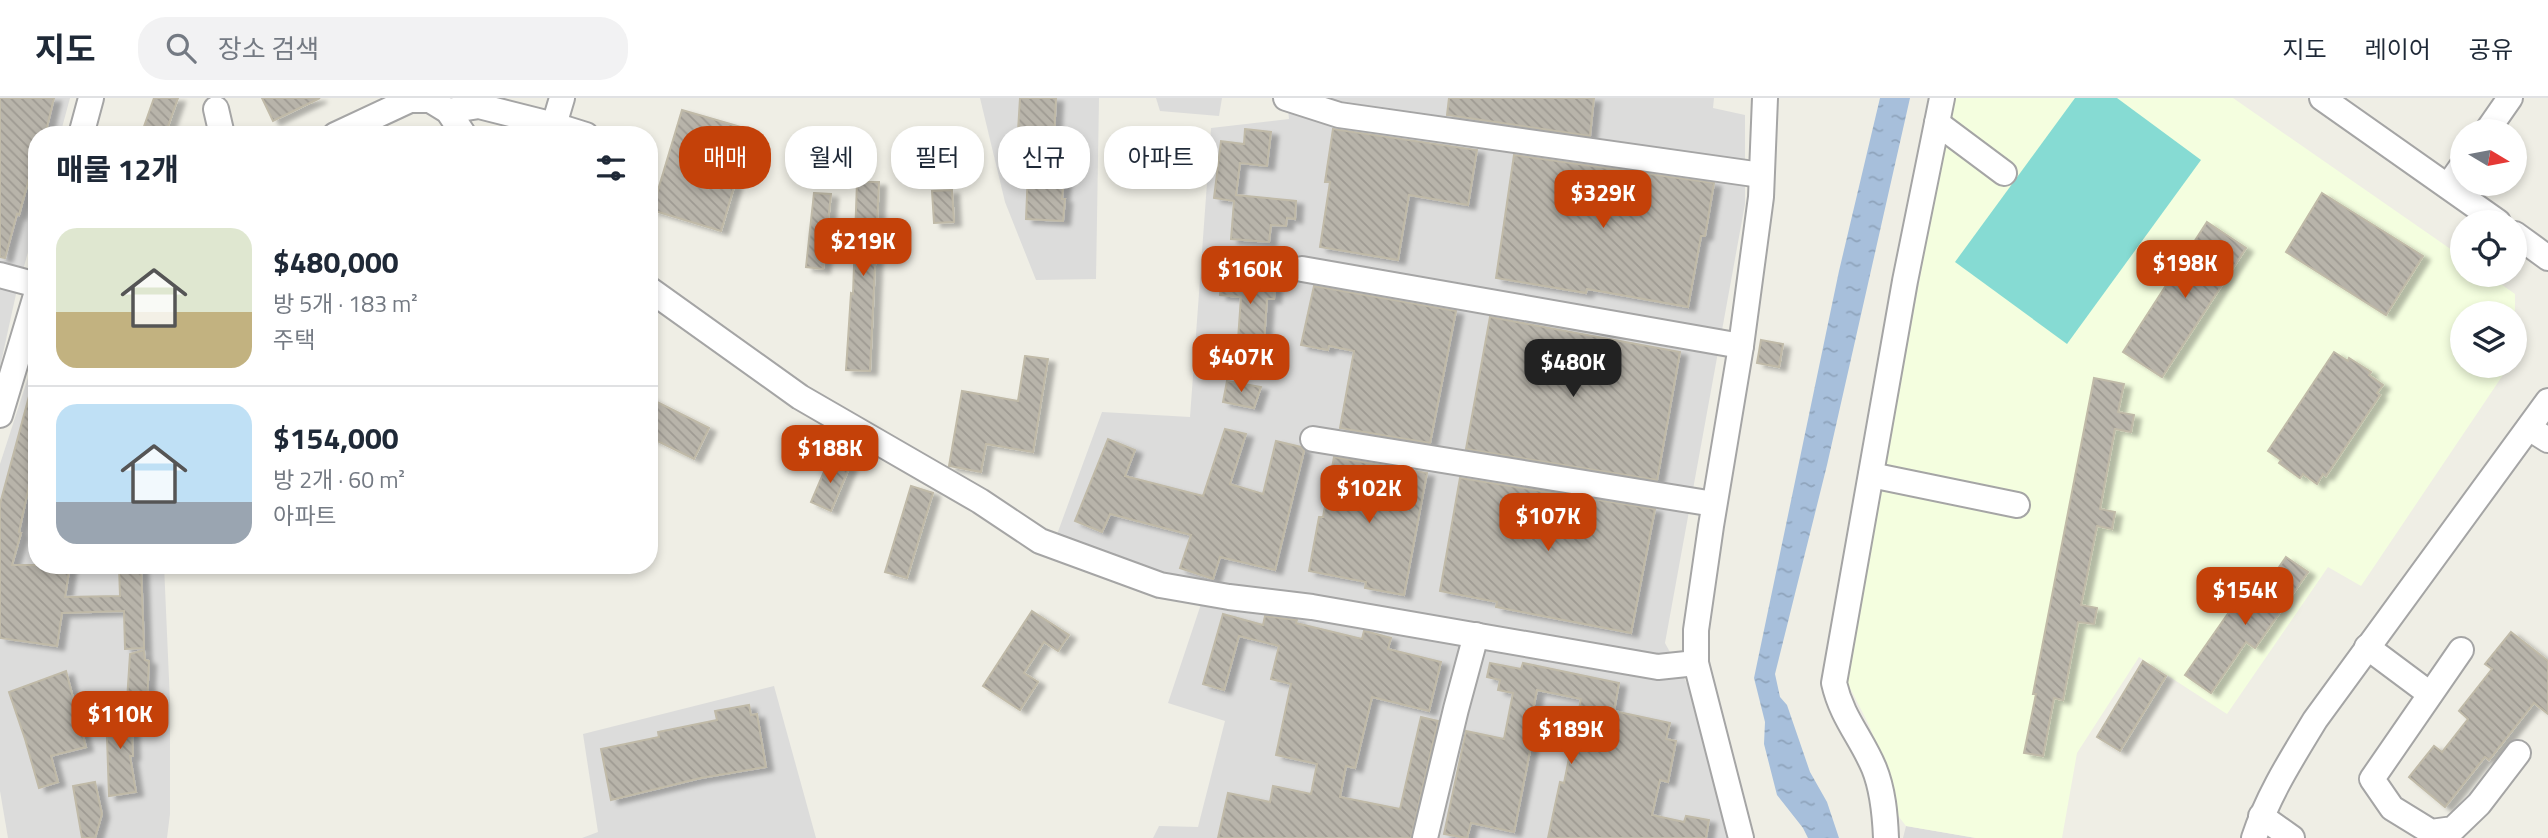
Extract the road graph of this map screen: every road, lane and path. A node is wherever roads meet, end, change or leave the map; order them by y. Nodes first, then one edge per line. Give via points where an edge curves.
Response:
1 (91, 98) edge
2 (562, 98) edge
3 (1286, 98) edge
4 (1765, 98) edge
5 (1942, 98) edge
6 (2322, 98) edge
7 (2510, 98) edge
8 (216, 109) dead end
9 (448, 111) junction
10 (2495, 119) edge
11 (1937, 123) junction
12 (554, 125) junction
13 (83, 126) edge
14 (220, 126) edge
15 (354, 126) edge
16 (458, 126) edge
17 (557, 126) edge
18 (2004, 173) dead end
19 (2450, 173) edge
20 (1761, 174) junction
21 (2474, 196) edge
22 (2487, 210) edge
23 (2527, 243) edge
24 (2548, 258) edge
25 (1302, 269) dead end
26 (0, 275) edge
27 (28, 283) edge
28 (658, 295) edge
29 (28, 322) edge
30 (1741, 346) junction
31 (2548, 401) edge
32 (0, 415) edge
33 (2538, 434) edge
34 (1313, 439) dead end
35 (1871, 475) junction
36 (1714, 503) junction
37 (2017, 505) dead end
38 (1476, 635) junction
39 (2367, 647) junction
40 (2460, 650) dead end
41 (1696, 663) junction
42 (2430, 694) junction
43 (2518, 753) dead end
44 (2258, 827) edge
45 (1425, 838) edge
46 (1741, 838) edge
47 (1886, 838) edge
48 (2292, 838) edge

1 - 13 street
2 - 12 street
3 - 20 street via 1339,115
4 - 20 street
5 - 11 street
6 - 19 street
7 - 10 street
8 - 14 street
9 - 12 street via 480,106
9 - 15 street via 430,100 410,100
9 - 16 street
11 - 18 street
11 - 35 street
12 - 17 street
20 - 30 street
21 - 22 street
23 - 24 street
25 - 30 street
26 - 27 street
28 - 38 street via 800,397 1040,541 1160,584
29 - 32 street
30 - 36 street
31 - 33 street
33 - 39 street
34 - 36 street
35 - 37 street
35 - 47 street via 1834,683 1839,705 1874,768 1884,803
36 - 41 street via 1696,630
38 - 41 street via 1658,667
38 - 45 street
39 - 42 street
39 - 44 street via 2286,767
40 - 42 street
41 - 46 street
42 - 43 street via 2372,779 2392,808 2431,832 2453,829 2479,804
44 - 48 street

